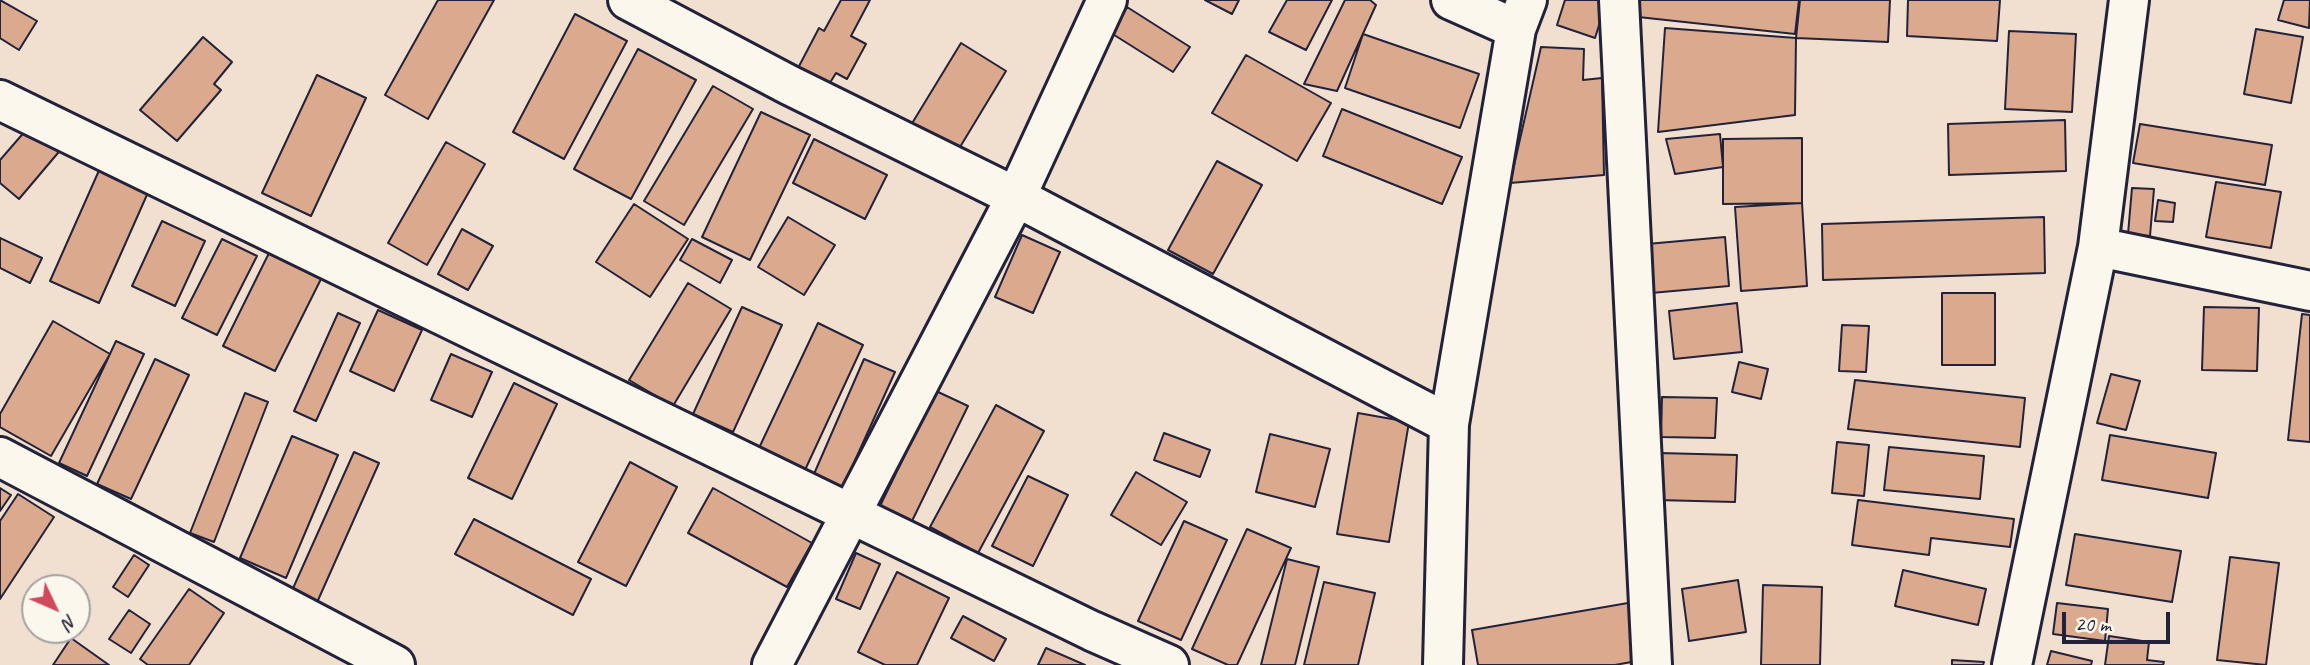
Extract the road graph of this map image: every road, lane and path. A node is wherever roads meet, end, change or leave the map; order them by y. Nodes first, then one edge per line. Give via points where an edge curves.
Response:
1 (628, 0) edge
2 (1107, 0) edge
3 (1451, 0) edge
4 (1619, 0) edge
5 (2129, 0) edge
6 (1521, 14) edge
7 (0, 100) edge
8 (1016, 197) junction
9 (2098, 247) junction
10 (2310, 291) edge
11 (1449, 424) junction
12 (0, 457) edge
13 (851, 514) junction
14 (395, 665) edge
15 (772, 665) edge
16 (1169, 665) edge
17 (1443, 665) edge
18 (1652, 665) edge
19 (2012, 665) edge

1 - 8 street
2 - 8 street
3 - 6 street
4 - 18 street
5 - 9 street
6 - 11 street
7 - 13 street
8 - 11 street
8 - 13 street
9 - 10 street
9 - 19 street
11 - 17 street
12 - 14 street
13 - 15 street
13 - 16 street

